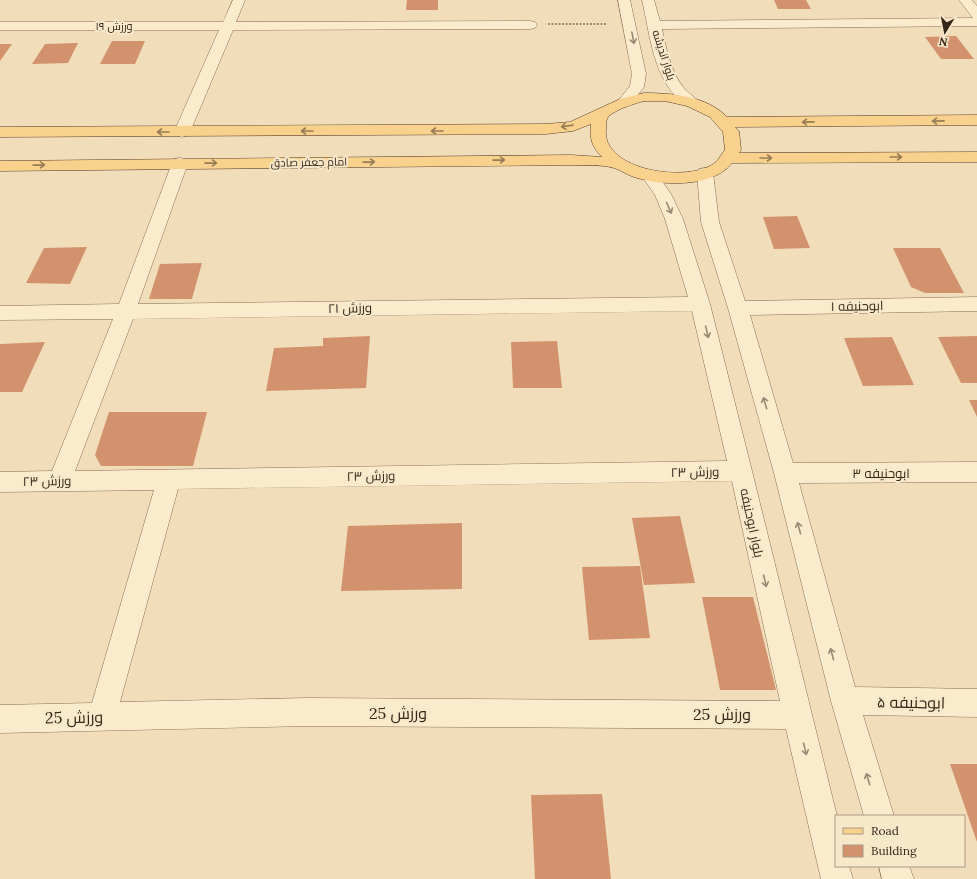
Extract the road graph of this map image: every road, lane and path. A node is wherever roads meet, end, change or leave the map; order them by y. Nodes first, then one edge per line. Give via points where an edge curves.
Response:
1 (239, 0) edge
2 (624, 0) edge
3 (648, 0) edge
4 (965, 0) edge
5 (977, 16) edge
6 (977, 22) edge
7 (530, 24) joint
8 (630, 24) junction
9 (655, 25) junction
10 (0, 26) edge
11 (228, 26) junction
12 (625, 102) junction
13 (692, 103) junction
14 (603, 113) junction
15 (977, 120) edge
16 (722, 122) junction
17 (0, 132) edge
18 (182, 132) junction
19 (977, 156) edge
20 (727, 158) junction
21 (617, 163) junction
22 (180, 164) junction
23 (0, 166) edge
24 (705, 173) junction
25 (649, 175) junction
26 (700, 304) junction
27 (977, 304) edge
28 (738, 308) junction
29 (126, 311) junction
30 (0, 313) edge
31 (741, 471) junction
32 (977, 472) edge
33 (785, 473) junction
34 (169, 479) junction
35 (60, 481) junction
36 (0, 482) edge
37 (845, 701) junction
38 (977, 703) edge
39 (796, 715) junction
40 (102, 717) junction
41 (0, 719) edge
42 (879, 815) edge
43 (894, 867) edge
44 (837, 879) edge
45 (898, 879) edge

1 - 11 street
2 - 8 street, بلوار اندیشه
3 - 9 street, بلوار اندیشه
4 - 5 street
6 - 9 street
7 - 8 path
7 - 11 street, ورزش ۱۹
8 -> 12 street, بلوار اندیشه via 640,74 637,87
9 - 13 street, بلوار اندیشه via 676,89
10 - 11 street, ورزش ۱۹
11 - 18 street
12 - 13 main road via 644,97 665,97
12 - 14 main road
13 - 16 main road via 715,114
14 -> 18 main road via 573,126 546,129
14 - 21 main road via 597,136 604,150
15 -> 16 main road
16 - 20 main road via 731,131 733,150
18 -> 17 main road
20 -> 19 main road
20 - 24 main road via 721,166
22 -> 21 main road, امام جعفر صادق via 571,160
21 - 25 main road
23 -> 22 main road, امام جعفر صادق
22 - 29 street
24 - 25 main road via 668,179
24 - 28 street via 710,222
25 -> 26 street, بلوار ابوحنیفه via 663,194 674,219
26 - 29 street, ورزش ۲۱
26 -> 31 street, بلوار ابوحنیفه
27 - 28 street, ابوحنیفه ۱
33 -> 28 street
29 - 30 street, ورزش ۲۱
29 - 35 street
31 - 34 street, ورزش ۲۳
31 -> 39 street, بلوار ابوحنیفه
32 - 33 street, ابوحنیفه ۳
37 -> 33 street
34 - 35 street, ورزش ۲۳
34 - 40 street
35 - 36 street, ورزش ۲۳
37 - 38 street, ابوحنیفه ۵
42 -> 37 street
39 - 40 street, ورزش 25 via 307,712
39 -> 44 street, بلوار ابوحنیفه
40 - 41 street, ورزش 25
43 - 45 street

